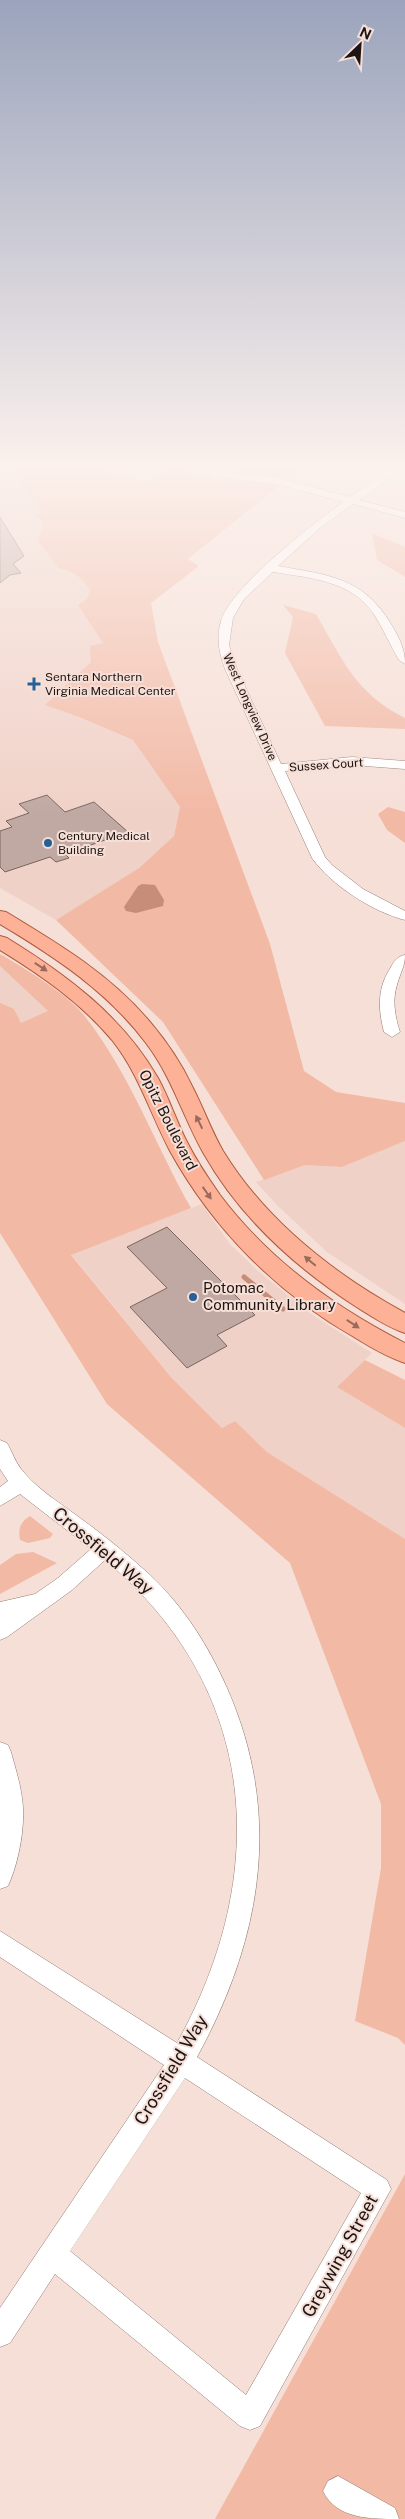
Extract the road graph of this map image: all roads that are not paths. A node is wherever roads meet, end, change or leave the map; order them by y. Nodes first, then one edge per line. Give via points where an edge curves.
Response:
1 (255, 581) edge
2 (330, 581) edge
3 (405, 660) edge
4 (405, 765) edge
5 (277, 768) junction
6 (0, 916) edge
7 (405, 916) edge
8 (0, 942) edge
9 (405, 958) edge
10 (392, 1032) dead end
11 (405, 1324) edge
12 (405, 1354) edge
13 (0, 1448) edge
14 (19, 1484) junction
15 (0, 1498) edge
16 (104, 1549) junction
17 (37, 1603) junction
18 (0, 1611) edge
19 (0, 1631) edge
20 (0, 1752) edge
21 (0, 1878) edge
22 (0, 1943) edge
23 (181, 2061) junction
24 (52, 2254) junction
25 (0, 2333) edge
26 (338, 2491) dead end
27 (384, 2519) edge

1 - 5 street, West Longview Drive via 233,606 224,631 223,645 231,670
2 - 3 street via 358,592 373,606
4 - 5 street, Sussex Court via 352,761
5 - 7 street, West Longview Drive via 319,858 328,869 356,891
11 -> 6 main road, Opitz Boulevard via 349,1290 313,1263 251,1204 214,1153 160,1047 114,995 68,958
8 -> 12 main road, Opitz Boulevard via 69,987 115,1030 148,1079 192,1171 236,1229 290,1280 325,1307
9 - 10 street via 386,991
13 - 14 street, Crossfield Way via 6,1466
14 - 15 street
14 - 16 street, Crossfield Way
16 - 17 street via 65,1584
16 - 23 street, Crossfield Way via 147,1584 176,1617 205,1660 242,1756 250,1816 250,1861 242,1909 231,1954 209,2008
17 - 18 street
17 - 19 street
20 - 21 street via 11,1799 10,1831
22 - 23 street, Greywing Street
23 - 24 street, Crossfield Way
23 - 24 street, Greywing Street via 378,2189 250,2416
24 - 25 street, Crossfield Way
26 - 27 street

